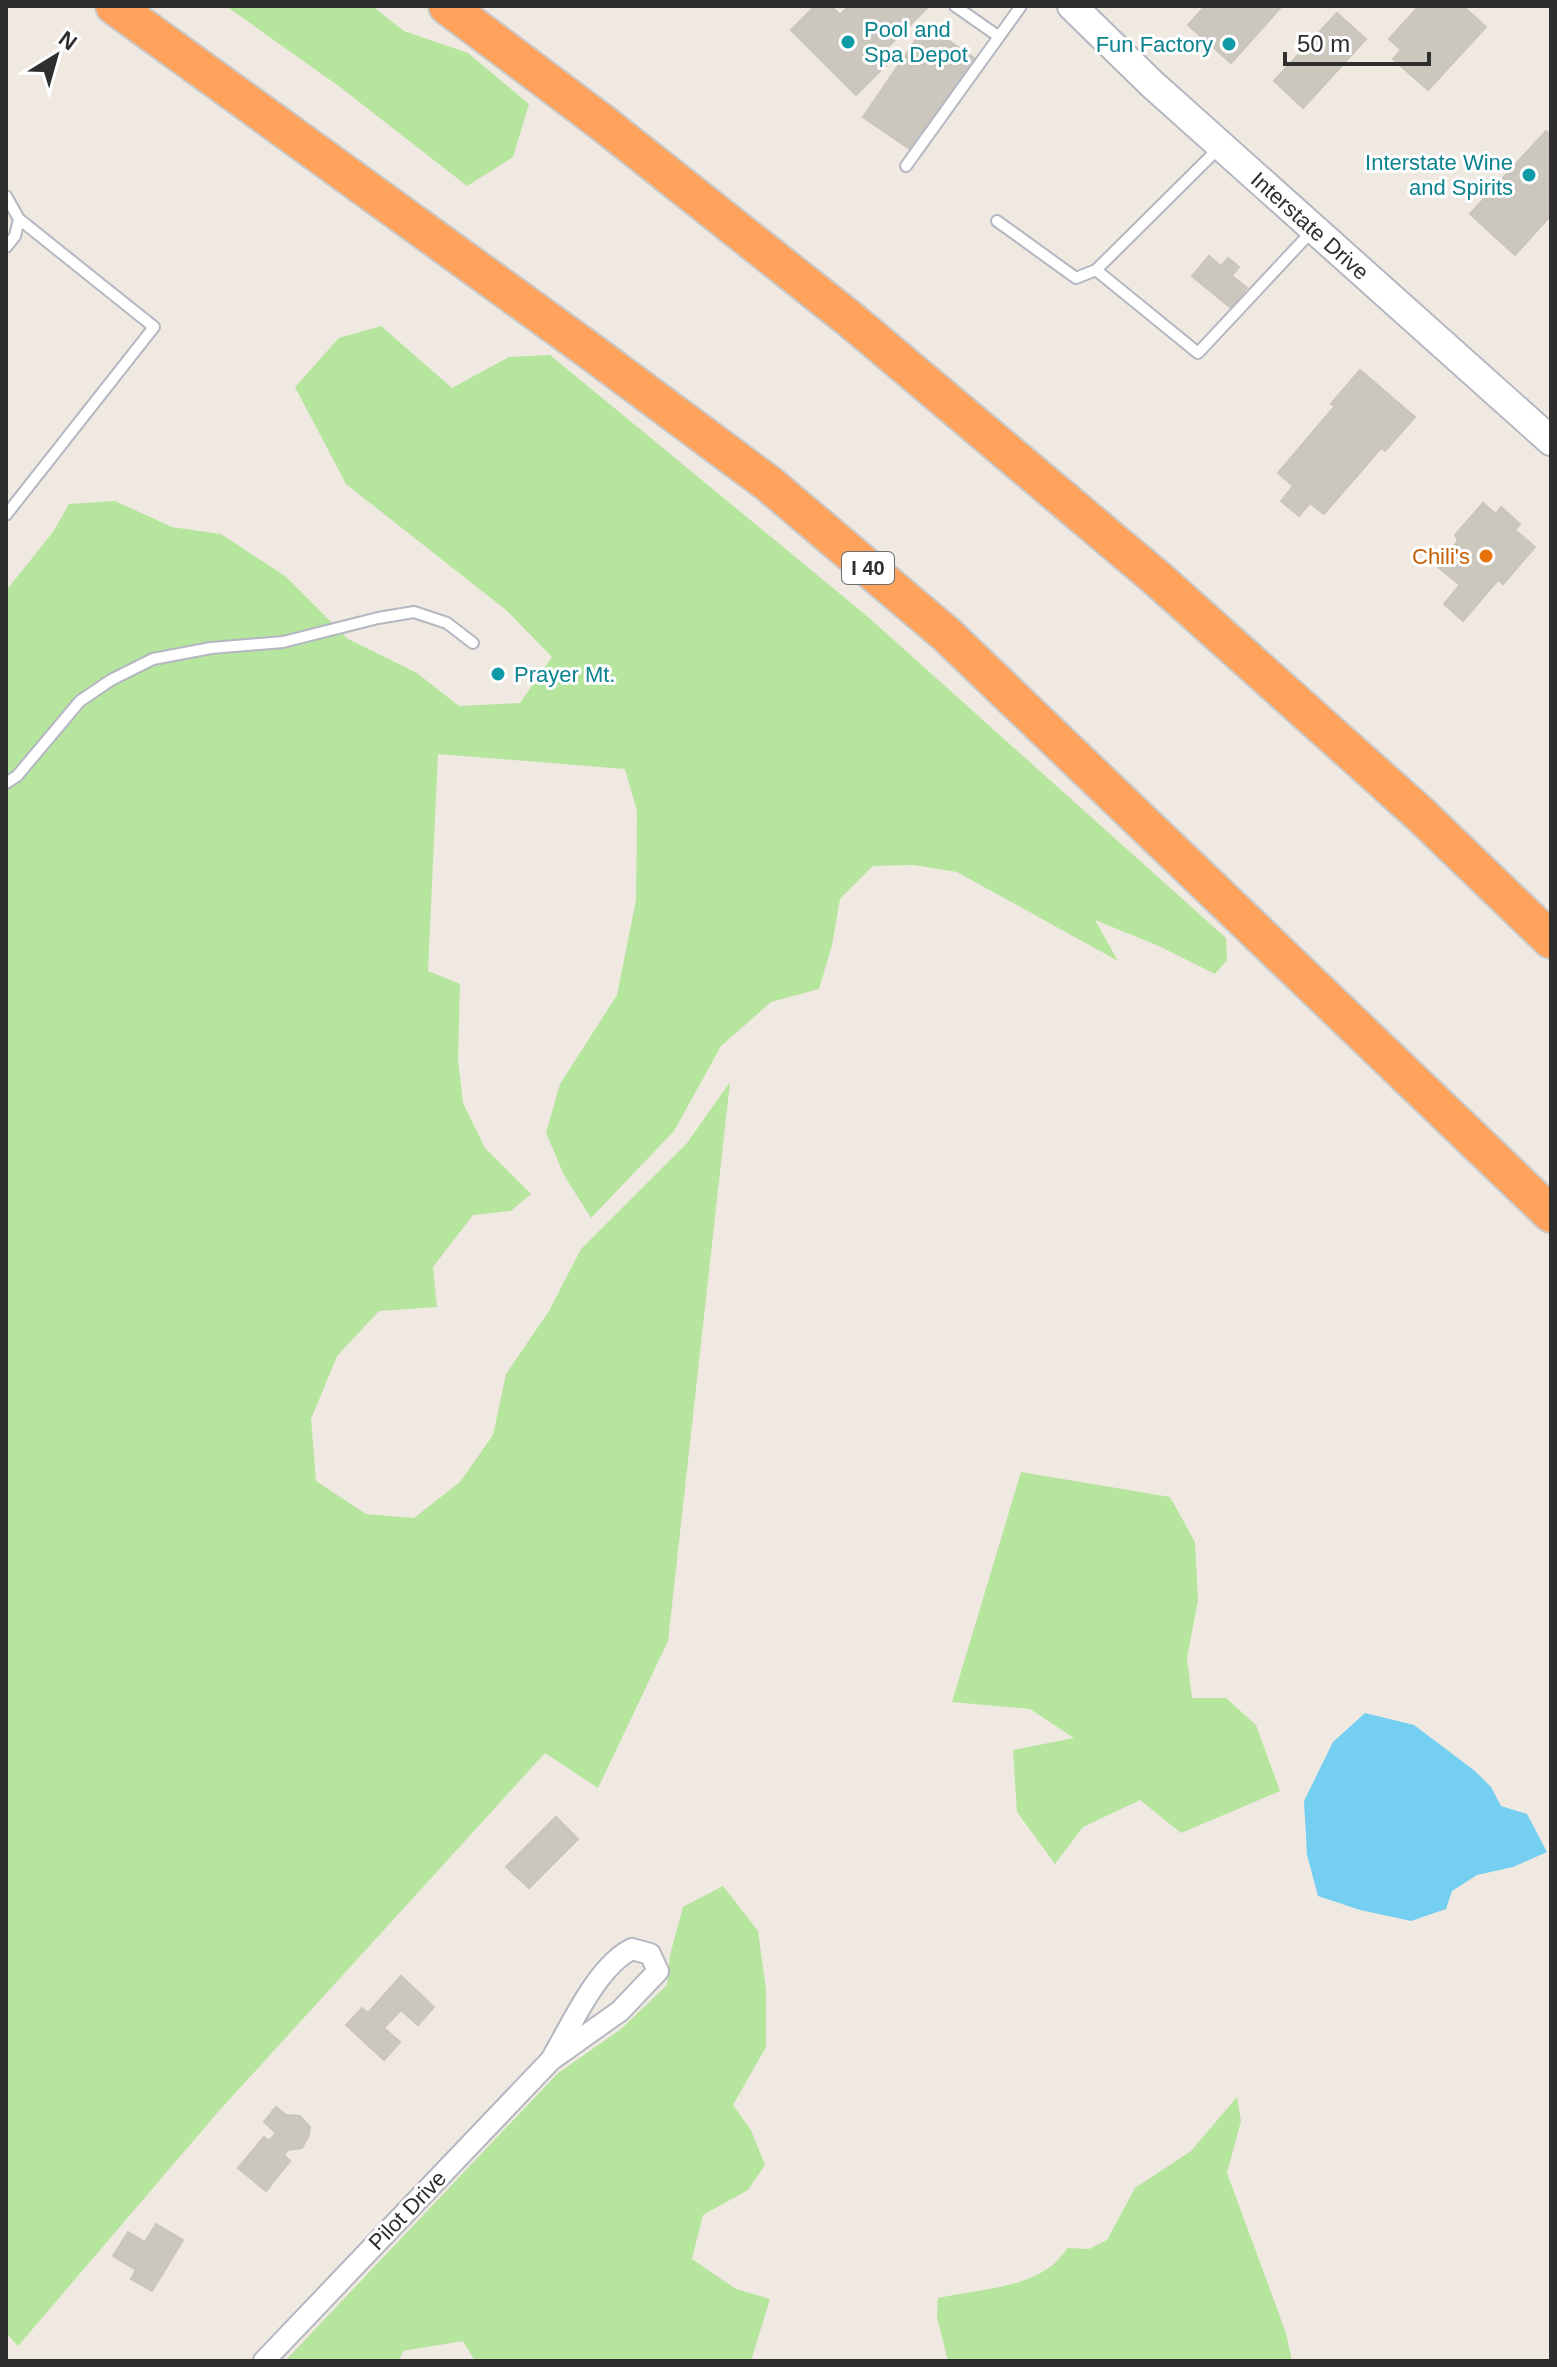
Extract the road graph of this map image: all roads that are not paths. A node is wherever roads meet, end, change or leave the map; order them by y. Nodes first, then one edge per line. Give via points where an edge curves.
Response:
1 (114, 6) edge
2 (447, 6) edge
3 (955, 6) edge
4 (1021, 6) edge
5 (1072, 6) edge
6 (998, 36) junction
7 (1221, 146) junction
8 (906, 166) dead end
9 (6, 196) edge
10 (19, 219) junction
11 (997, 221) dead end
12 (1314, 229) junction
13 (6, 247) edge
14 (1096, 270) junction
15 (1551, 441) edge
16 (6, 515) edge
17 (473, 643) dead end
18 (6, 783) edge
19 (1551, 940) edge
20 (1551, 1214) edge
21 (551, 2060) junction
22 (264, 2361) edge

1 - 20 highway, I 40 via 769,484 946,634
2 - 19 highway via 851,320 1159,580 1420,814
3 - 6 lane
4 - 6 lane
5 - 7 main road, Interstate Drive
6 - 8 lane
7 - 12 main road, Interstate Drive
7 - 14 lane
9 - 10 lane
10 - 13 lane
10 - 16 lane via 154,327
11 - 14 lane via 1076,278
12 - 14 lane via 1198,353
12 - 15 main road, Interstate Drive
17 - 18 lane via 447,623 414,612 283,642 153,659 80,701
21 - 21 street, Pilot Drive via 620,2011 658,1971 650,1954 632,1949 617,1956
21 - 22 street, Pilot Drive

